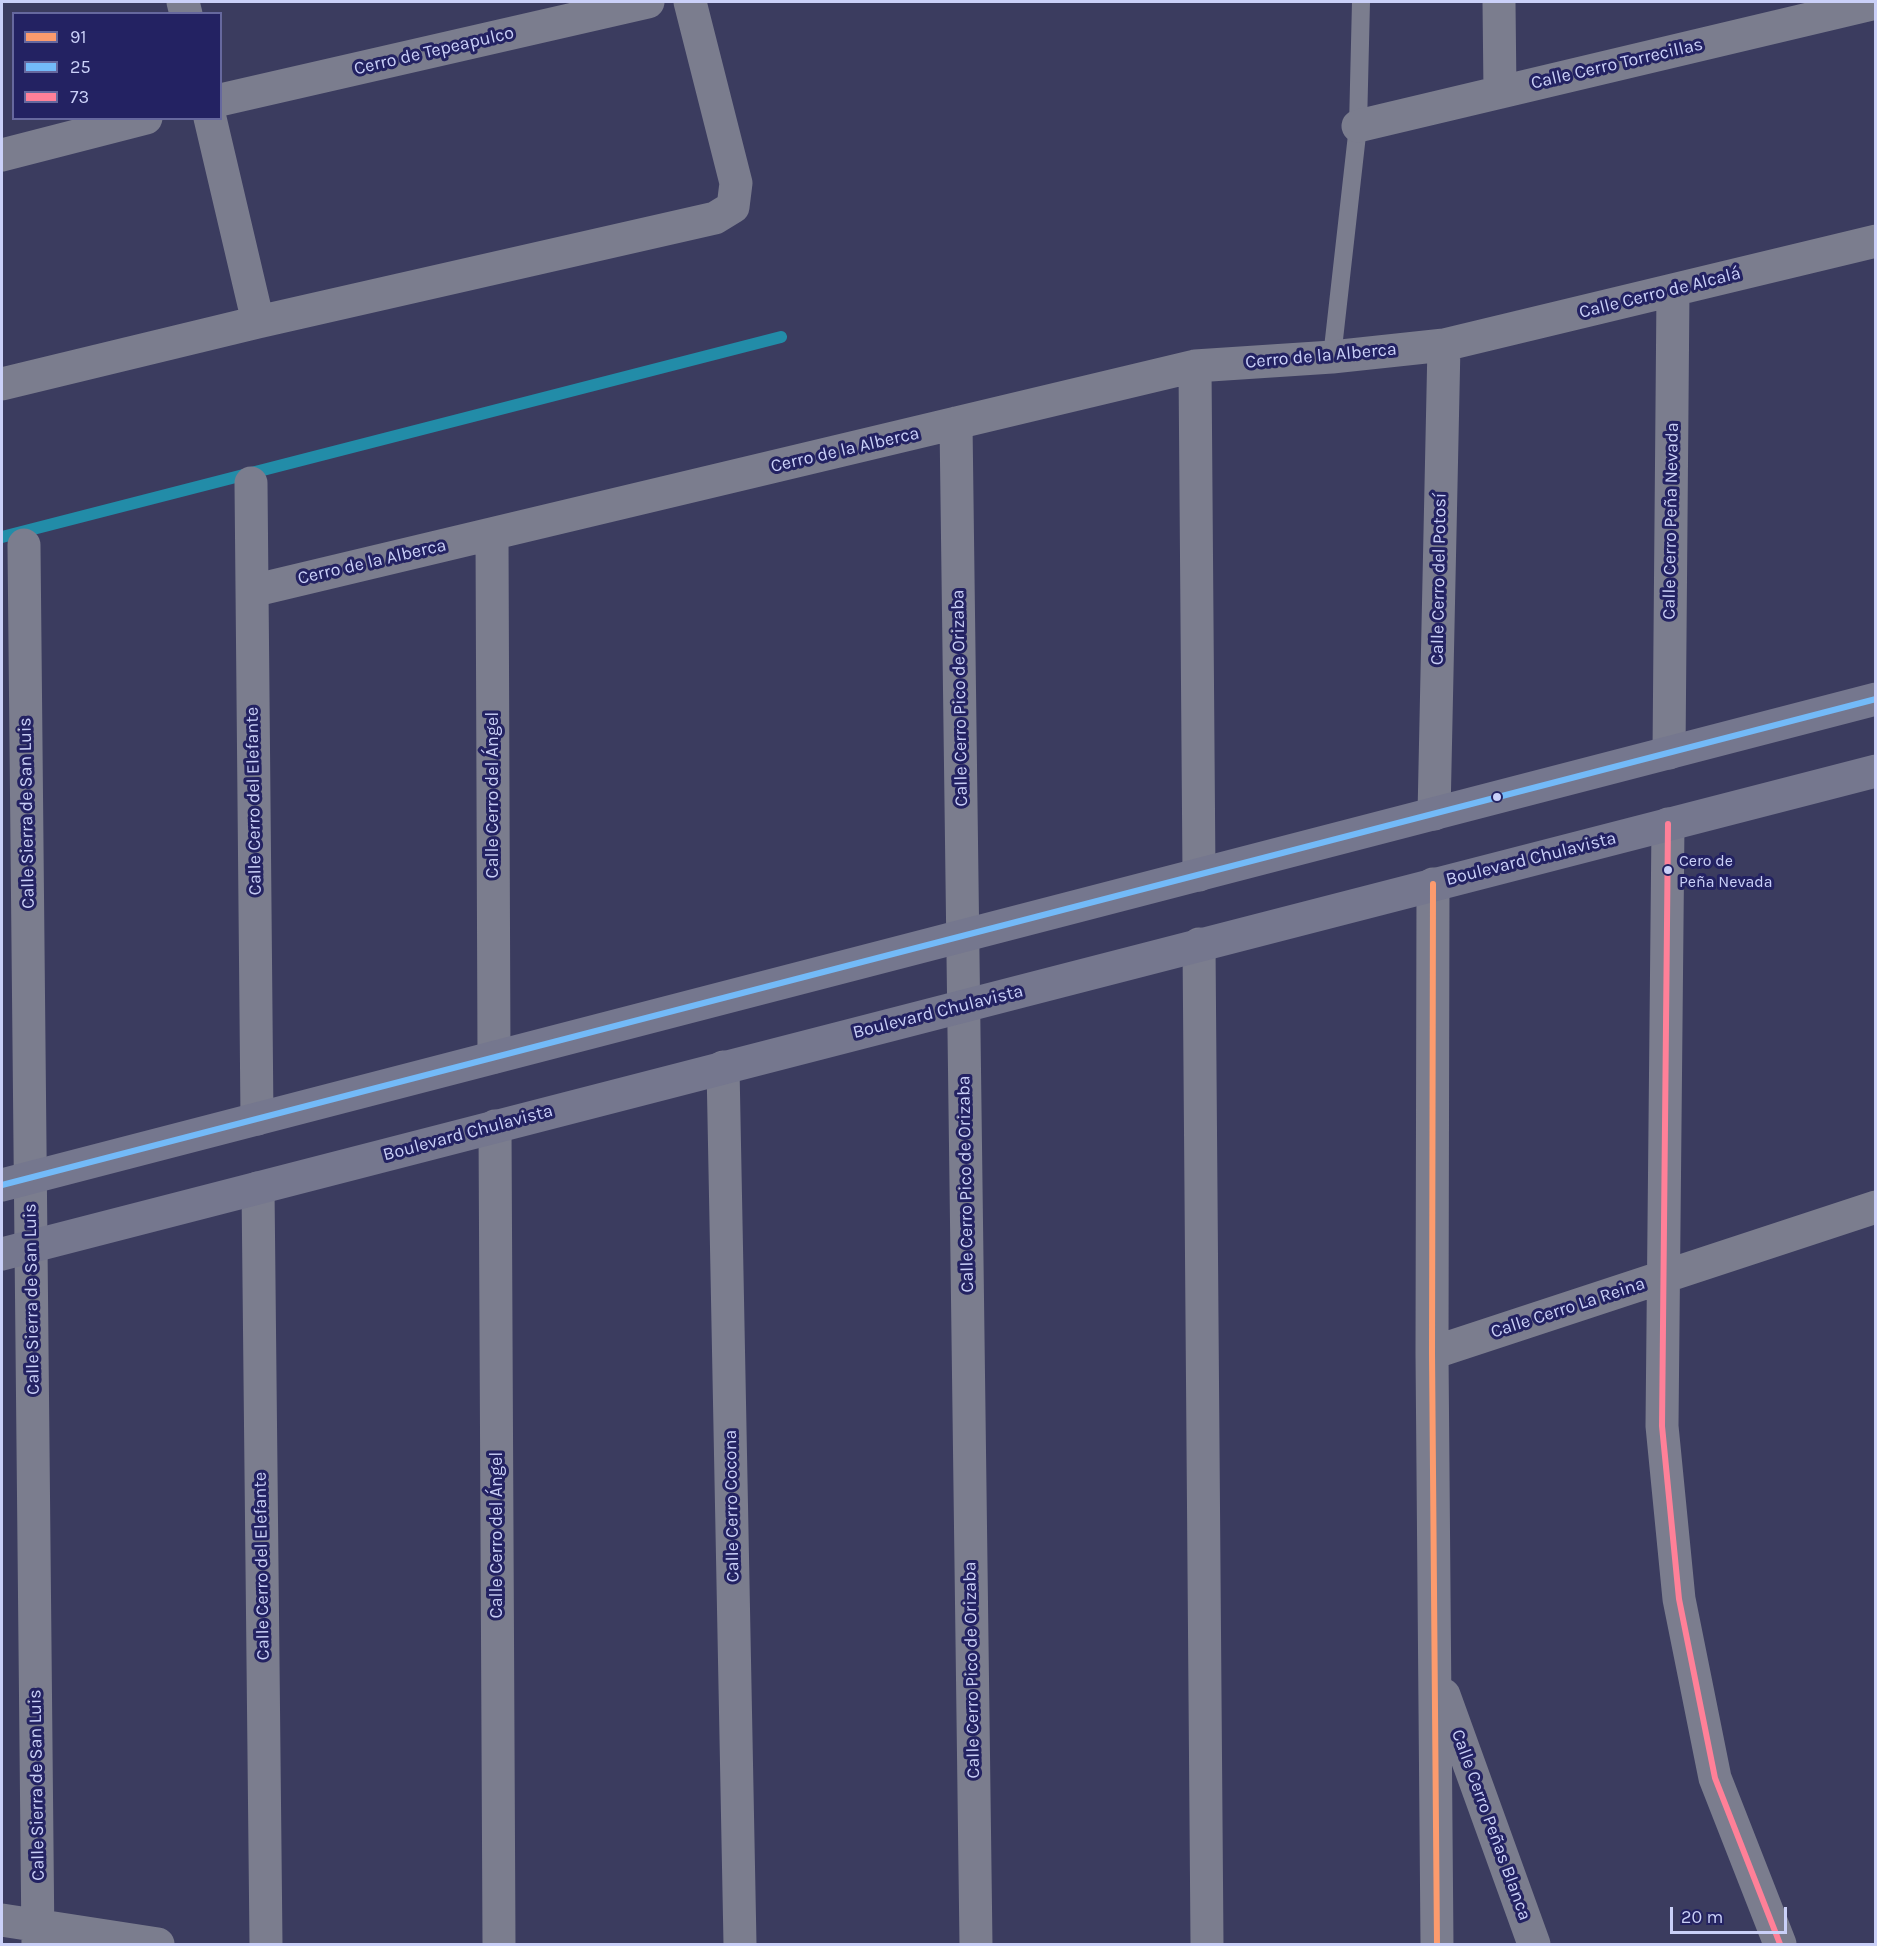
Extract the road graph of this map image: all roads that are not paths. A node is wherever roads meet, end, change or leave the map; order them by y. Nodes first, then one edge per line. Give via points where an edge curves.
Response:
1 (648, 2) edge
2 (690, 2) edge
3 (1361, 2) edge
4 (1499, 2) edge
5 (1875, 3) edge
6 (1500, 92) junction
7 (222, 100) edge
8 (139, 120) edge
9 (210, 120) edge
10 (1358, 126) junction
11 (2, 155) edge
12 (1875, 241) edge
13 (1674, 290) junction
14 (258, 322) junction
15 (1444, 345) junction
16 (1332, 357) junction
17 (1195, 366) junction
18 (2, 384) edge
19 (956, 423) junction
20 (251, 483) dead end
21 (492, 534) junction
22 (24, 545) dead end
23 (252, 591) junction
24 (13, 651) edge
25 (1875, 699) edge
26 (1669, 753) junction
27 (1875, 771) edge
28 (1434, 814) junction
29 (1668, 824) junction
30 (1199, 875) junction
31 (1433, 884) junction
32 (963, 936) junction
33 (1199, 944) junction
34 (964, 1005) junction
35 (494, 1057) junction
36 (723, 1067) junction
37 (257, 1119) junction
38 (495, 1126) junction
39 (16, 1181) edge
40 (258, 1188) junction
41 (1875, 1207) edge
42 (17, 1250) edge
43 (1663, 1277) junction
44 (1432, 1353) junction
45 (1435, 1672) junction
46 (2, 1920) edge
47 (38, 1935) edge
48 (158, 1944) edge
49 (266, 1944) edge
50 (499, 1944) edge
51 (740, 1944) edge
52 (976, 1944) edge
53 (1207, 1944) edge
54 (1437, 1944) edge
55 (1534, 1944) edge
56 (1780, 1944) edge

1 - 7 street, Cerro de Tepeapulco
2 - 14 street via 736,183 733,207 715,218
3 - 10 lane
4 - 6 street
5 - 6 street, Calle Cerro Torrecillas
6 - 10 street, Calle Cerro Torrecillas
8 - 11 street
9 - 14 street
10 - 16 lane
12 - 13 street, Calle Cerro de Alcalá
13 - 15 street, Calle Cerro de Alcalá
13 - 26 street, Calle Cerro Peña Nevada
14 - 18 street
15 - 16 street, Cerro de la Alberca
15 - 28 street, Calle Cerro del Potosí
16 - 17 street, Cerro de la Alberca
17 - 19 street, Cerro de la Alberca
17 - 30 street
19 - 21 street, Cerro de la Alberca
19 - 32 street, Calle Cerro Pico de Orizaba
20 - 23 street, Calle Cerro del Elefante
21 - 23 street, Cerro de la Alberca
21 - 35 street, Calle Cerro del Ángel
22 - 24 street, Calle Sierra de San Luis
23 - 37 street, Calle Cerro del Elefante
24 - 39 street, Calle Sierra de San Luis
25 - 26 main road
26 - 28 main road
27 - 29 main road, Boulevard Chulavista
28 - 30 main road
29 - 31 main road, Boulevard Chulavista
29 - 43 street
30 - 32 main road
31 - 33 main road, Boulevard Chulavista
31 - 44 street
32 - 34 street, Calle Cerro Pico de Orizaba
32 - 35 main road
33 - 34 main road, Boulevard Chulavista
33 - 53 street
34 - 36 main road, Boulevard Chulavista
34 - 52 street, Calle Cerro Pico de Orizaba
35 - 37 main road
36 - 38 main road, Boulevard Chulavista
36 - 51 street, Calle Cerro Cocona
37 - 39 main road
38 - 40 main road, Boulevard Chulavista
38 - 50 street, Calle Cerro del Ángel
39 - 42 street, Calle Sierra de San Luis
40 - 42 main road, Boulevard Chulavista
40 - 49 street, Calle Cerro del Elefante
41 - 43 street, Calle Cerro La Reina
42 - 47 street, Calle Sierra de San Luis
43 - 44 street, Calle Cerro La Reina
43 - 56 street via 1662,1426 1679,1599 1715,1778
44 - 45 street
45 - 54 street
45 - 55 street, Calle Cerro Peñas Blanca
46 - 47 street
47 - 48 street

